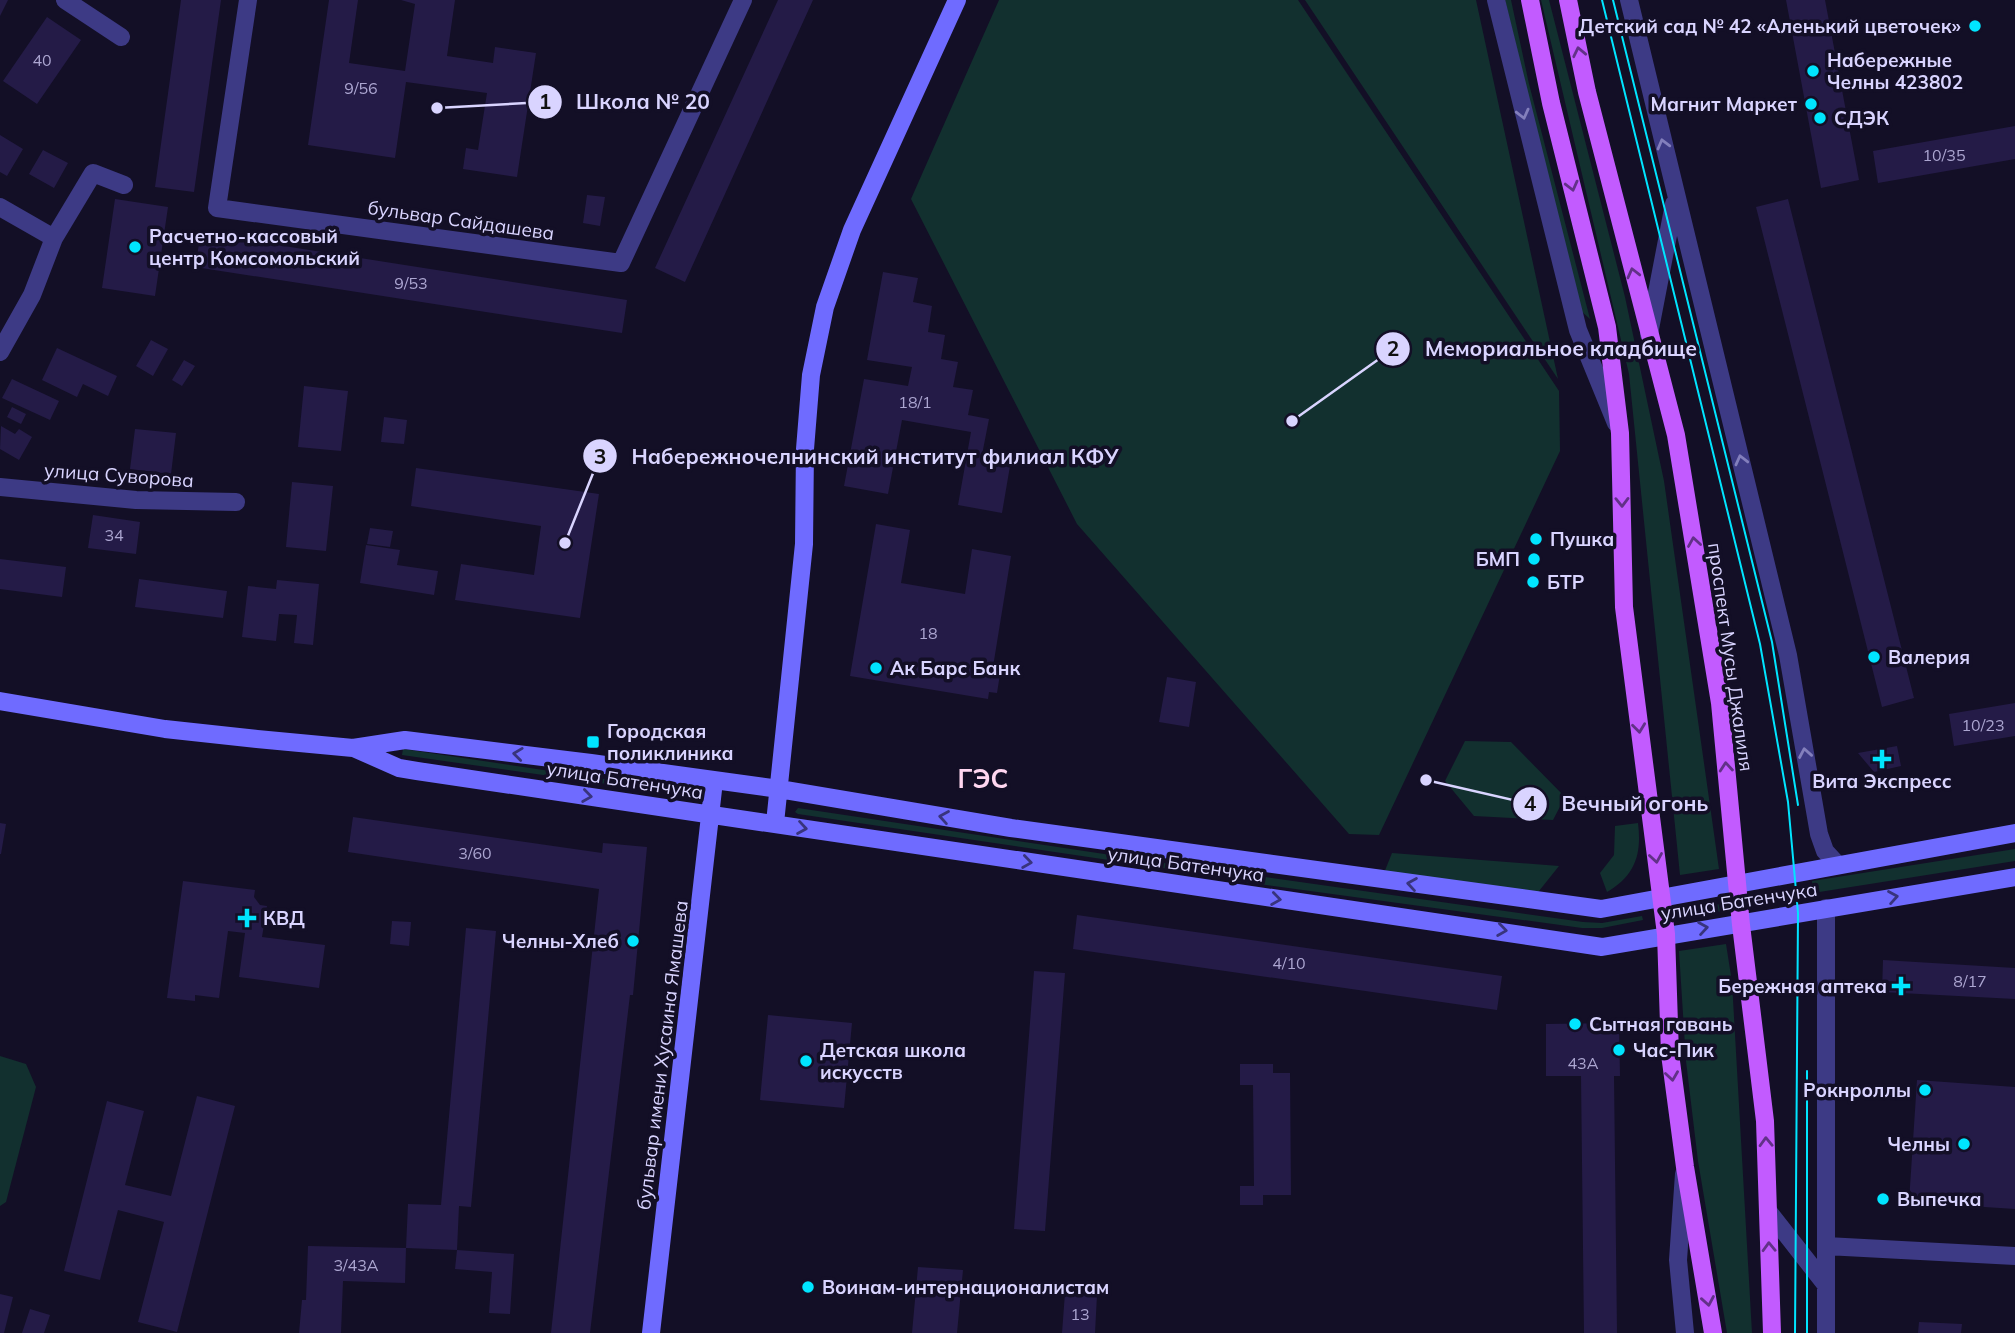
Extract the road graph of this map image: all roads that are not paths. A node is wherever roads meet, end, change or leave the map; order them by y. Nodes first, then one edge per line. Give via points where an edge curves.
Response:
1 (65, 0) edge
2 (248, 0) edge
3 (743, 0) edge
4 (957, 0) edge
5 (1496, 0) edge
6 (1530, 0) edge
7 (1568, 0) edge
8 (1629, 0) edge
9 (121, 37) dead end
10 (124, 185) dead end
11 (1675, 190) junction
12 (0, 207) edge
13 (54, 238) junction
14 (1649, 334) junction
15 (0, 352) edge
16 (1620, 433) junction
17 (0, 487) edge
18 (236, 502) dead end
19 (0, 701) edge
20 (353, 748) junction
21 (714, 781) junction
22 (779, 789) junction
23 (710, 815) junction
24 (775, 824) junction
25 (2015, 833) edge
26 (1233, 860) junction
27 (1837, 864) junction
28 (2015, 877) edge
29 (1738, 884) junction
30 (1227, 892) junction
31 (1662, 898) junction
32 (1826, 908) junction
33 (1741, 925) junction
34 (1666, 934) junction
35 (1685, 1167) junction
36 (1768, 1211) junction
37 (1826, 1246) junction
38 (2015, 1256) edge
39 (1826, 1285) junction
40 (651, 1333) edge
41 (1685, 1333) edge
42 (1713, 1333) edge
43 (1772, 1333) edge
44 (1826, 1333) edge

1 - 9 street
2 - 3 street, бульвар Сайдашева via 217,208 621,263
4 - 22 main road via 852,230 825,307 810,387 804,544
5 -> 16 street via 1578,330
6 -> 16 main road via 1607,327
14 -> 7 main road, проспект Мусы Джалиля
11 -> 8 street
10 - 13 street via 93,173
11 - 14 street
27 -> 11 street via 1825,851 1819,834 1788,655
12 - 13 street
13 - 15 street via 32,295
29 -> 14 main road, проспект Мусы Джалиля via 1716,676 1676,435
16 -> 31 main road via 1625,607
17 - 18 street, улица Суворова via 136,500
19 - 20 main road, улица Батенчука via 165,729
21 -> 20 main road, улица Батенчука via 405,740
20 -> 23 main road, улица Батенчука via 399,768
21 - 22 main road, улица Батенчука
21 - 23 main road, бульвар имени Хусаина Ямашева
22 - 24 main road
26 -> 22 main road, улица Батенчука
23 - 24 main road, улица Батенчука
23 - 40 main road, бульвар имени Хусаина Ямашева
24 -> 30 main road, улица Батенчука
25 - 27 main road, улица Батенчука
26 - 30 main road via 1214,877 1216,885
31 -> 26 main road, улица Батенчука via 1601,909 1577,907
27 - 29 main road, улица Батенчука
32 -> 28 main road, улица Батенчука
29 - 31 main road, улица Батенчука
29 - 33 main road, проспект Мусы Джалиля
30 -> 34 main road, улица Батенчука via 1602,947
31 - 34 main road
32 - 33 main road, улица Батенчука
32 - 37 street
34 -> 33 main road, улица Батенчука
36 -> 33 main road, проспект Мусы Джалиля via 1765,1121
34 -> 35 main road via 1670,1054
35 - 41 street via 1678,1260
35 -> 42 main road
36 - 39 street
43 -> 36 main road, проспект Мусы Джалиля
37 - 38 street
37 - 39 street
39 - 44 street

